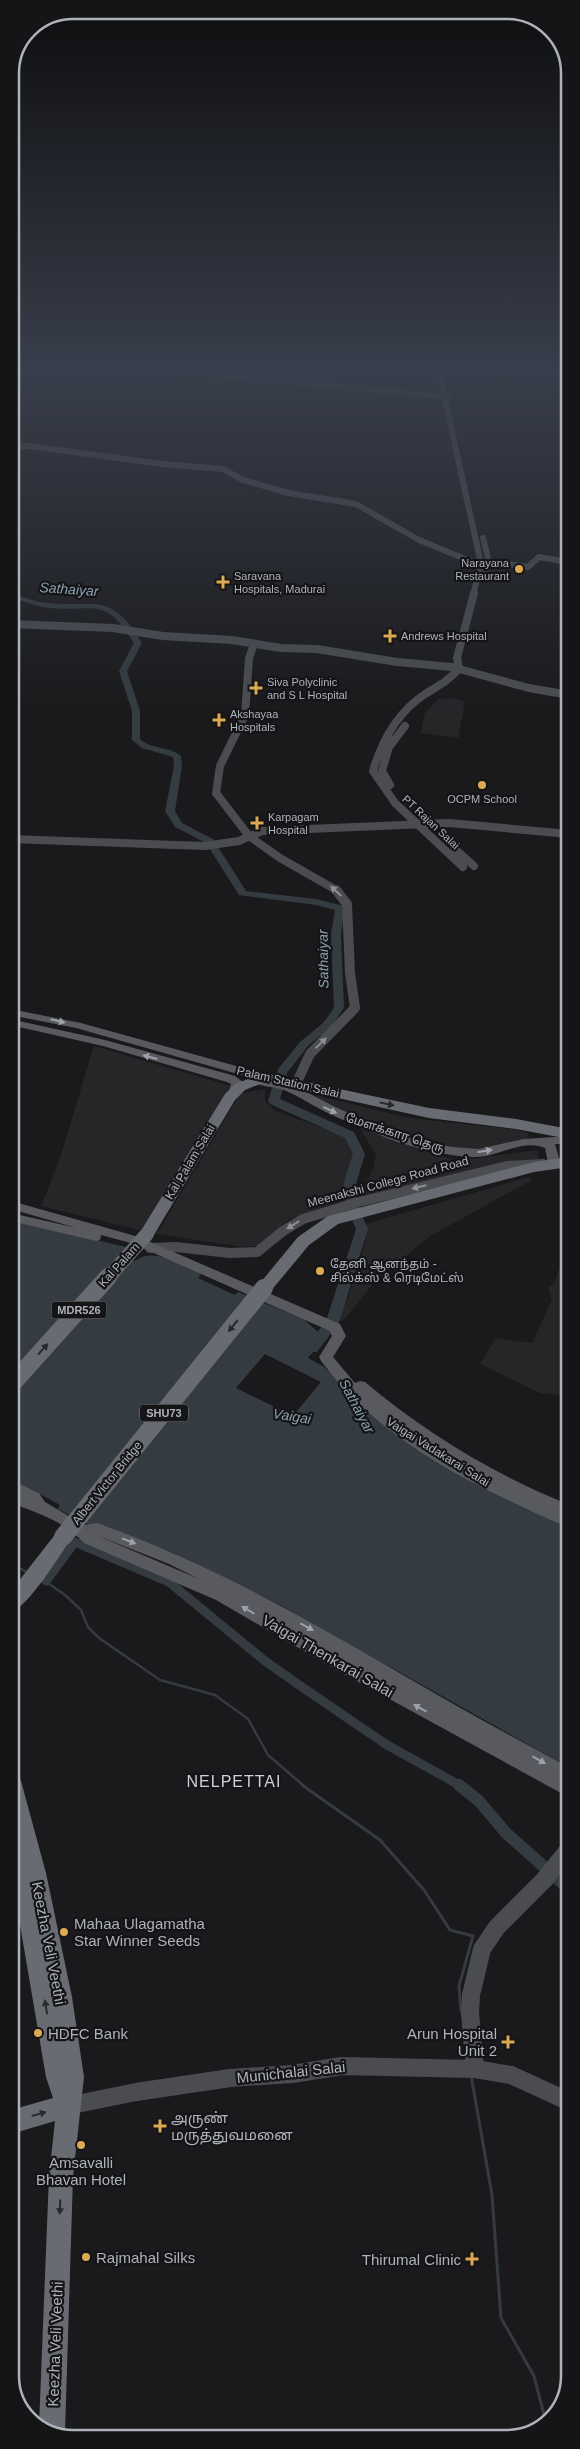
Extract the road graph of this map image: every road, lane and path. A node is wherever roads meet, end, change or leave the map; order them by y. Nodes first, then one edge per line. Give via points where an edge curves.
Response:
1 (248, 481) edge
2 (462, 481) edge
3 (561, 561) edge
4 (485, 563) junction
5 (19, 624) edge
6 (254, 644) junction
7 (462, 669) junction
8 (561, 694) edge
9 (421, 824) junction
10 (561, 833) edge
11 (249, 836) junction
12 (19, 839) edge
13 (474, 866) dead end
14 (463, 867) dead end
15 (19, 1014) edge
16 (19, 1024) edge
17 (260, 1079) junction
18 (291, 1084) junction
19 (233, 1085) junction
20 (561, 1132) edge
21 (561, 1140) edge
22 (539, 1141) junction
23 (561, 1163) edge
24 (552, 1165) junction
25 (19, 1207) edge
26 (343, 1212) junction
27 (19, 1219) edge
28 (126, 1238) junction
29 (148, 1241) junction
30 (326, 1356) junction
31 (19, 1377) edge
32 (19, 1490) edge
33 (19, 1502) edge
34 (40, 1507) junction
35 (561, 1508) edge
36 (561, 1517) edge
37 (83, 1531) junction
38 (19, 1595) edge
39 (561, 1772) edge
40 (561, 1785) edge
41 (19, 1812) edge
42 (19, 1857) edge
43 (561, 1859) edge
44 (467, 2070) junction
45 (561, 2098) edge
46 (67, 2106) junction
47 (19, 2120) edge
48 (52, 2426) edge

1 - 4 street via 356,504 419,540 468,560
2 - 4 street
3 - 4 street via 539,557 528,567
4 - 7 street via 467,634
5 - 6 street via 136,630 163,636
6 - 7 street
6 - 11 street via 249,658 245,715 220,766 216,793
7 - 8 street
7 - 9 street, PT Rajan Salai via 456,682 416,709 384,756 382,771 385,778
9 - 10 street via 462,824
9 - 11 street via 289,829 262,831
9 - 13 street, PT Rajan Salai
9 - 14 street, PT Rajan Salai
11 - 12 street via 225,844 204,846
18 -> 11 street via 310,1054 355,1008 348,956 347,904 338,891
15 -> 17 main road, Palam Station Salai via 77,1026
19 -> 16 main road, Palam Station Salai via 105,1043
17 - 18 highway, Palam Station Salai
17 - 19 highway
18 -> 20 highway, Palam Station Salai via 429,1114
18 -> 22 main road, மேளக்கார தெரு via 334,1112 446,1150 476,1153
19 - 29 highway, Kal Palam Salai / MDR526
21 - 22 main road, மேளக்கார தெரு
22 - 24 main road via 550,1146
23 - 24 highway, SHU73
24 -> 26 highway, SHU73
25 - 28 main road
26 -> 29 street, Meenakshi College Road Road via 303,1219 257,1252 230,1253
26 -> 38 highway, Albert Victor Bridge / SHU73, bridge via 305,1240 264,1288
27 - 28 main road via 96,1237
28 - 29 main road
29 - 30 main road via 329,1325 338,1336
31 -> 29 highway, Kal Palam / MDR526, bridge
30 - 35 main road, Vaigai Vadakarai Salai via 397,1415 486,1474
30 - 36 main road, Vaigai Vadakarai Salai via 334,1370 383,1419 477,1480
32 - 34 main road, Vaigai Thenkarai Salai via 34,1497
33 - 34 main road, Vaigai Thenkarai Salai
34 - 37 main road, Vaigai Thenkarai Salai
37 -> 39 main road, Vaigai Thenkarai Salai via 97,1528 174,1559 272,1608
40 -> 37 main road, Vaigai Thenkarai Salai via 221,1595 89,1539
41 - 46 highway, Keezha Veli Veethi via 61,1997 72,2077
46 -> 42 highway, Keezha Veli Veethi via 58,2077
43 - 44 street via 497,1927 482,1949 471,1995
44 - 45 street, Munichalai Salai via 511,2075
44 - 46 street, Munichalai Salai via 342,2066 145,2090
47 -> 46 highway, Munichalai Salai
46 -> 48 highway, Keezha Veli Veethi via 61,2176

